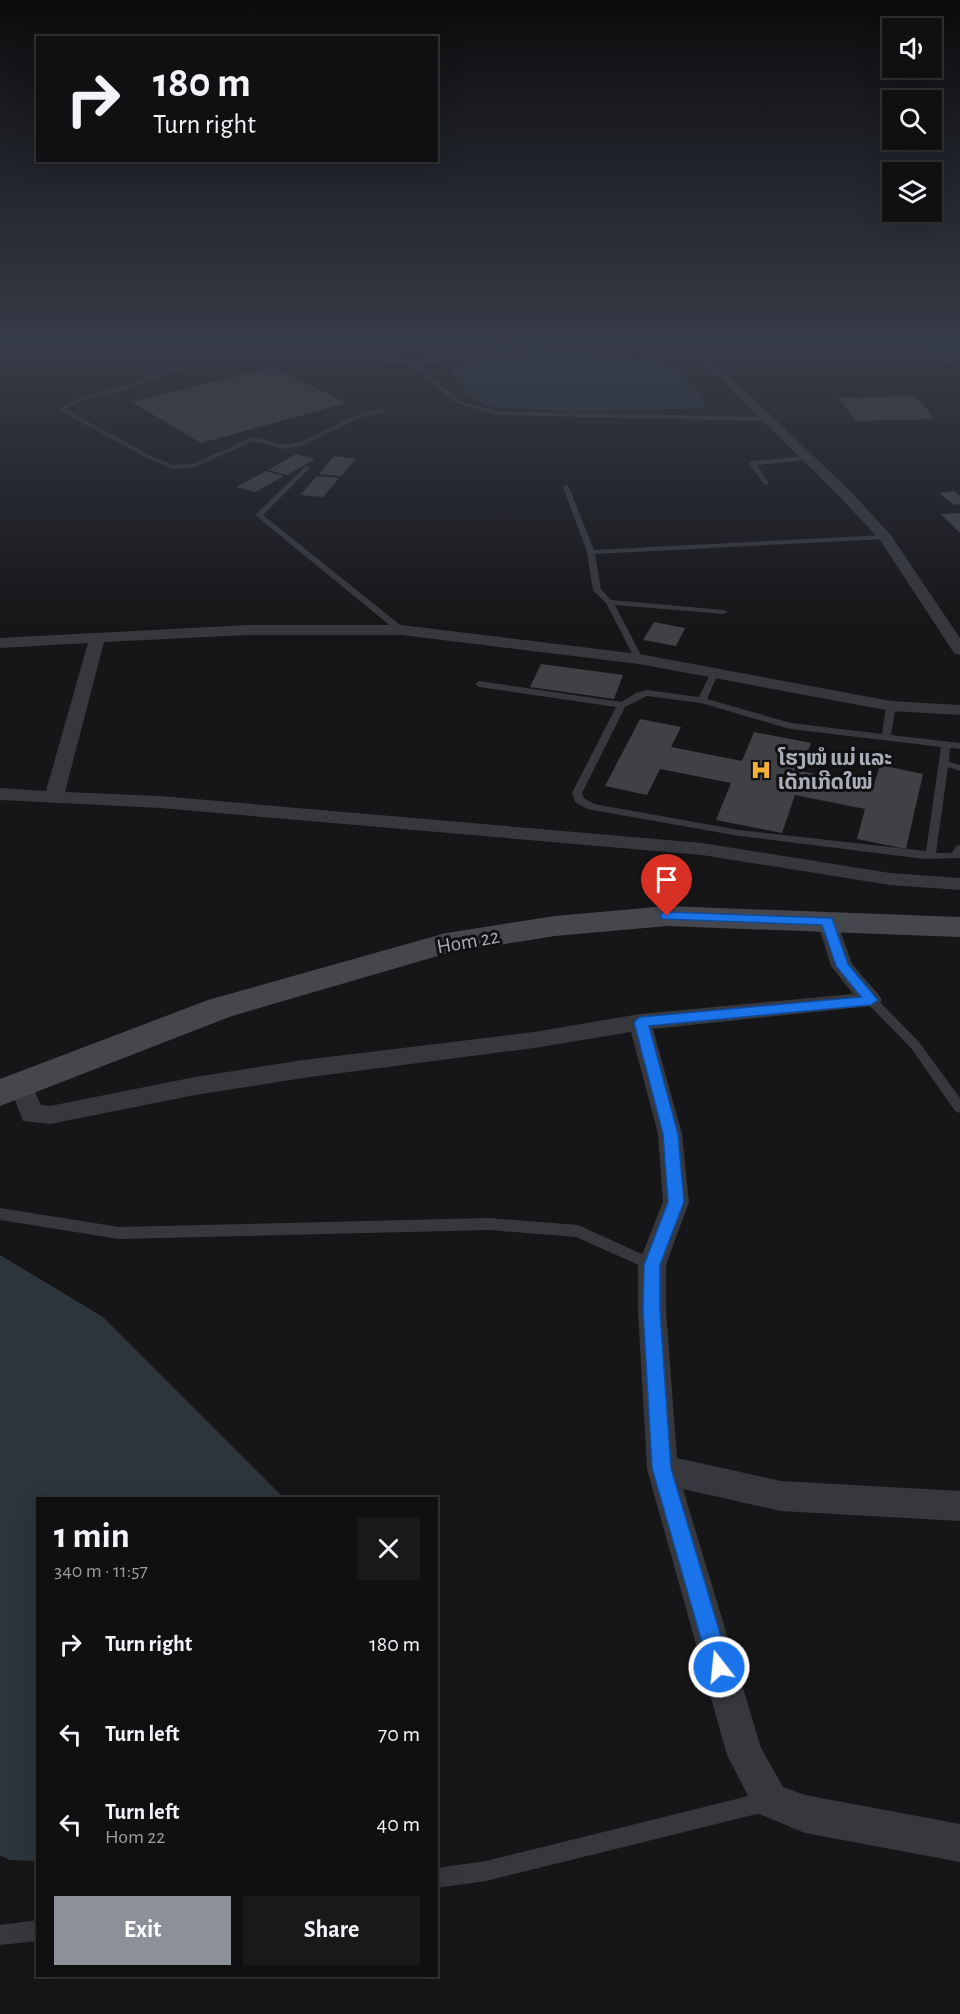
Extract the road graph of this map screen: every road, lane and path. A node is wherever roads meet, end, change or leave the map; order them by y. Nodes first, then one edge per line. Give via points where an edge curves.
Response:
1 (789, 438) edge
2 (809, 458) junction
3 (308, 467) dead end
4 (766, 483) dead end
5 (566, 487) dead end
6 (885, 537) junction
7 (591, 552) junction
8 (609, 602) junction
9 (724, 612) dead end
10 (401, 630) junction
11 (97, 639) junction
12 (0, 643) edge
13 (960, 651) edge
14 (639, 659) junction
15 (714, 674) junction
16 (479, 684) dead end
17 (702, 700) junction
18 (622, 705) junction
19 (891, 706) junction
20 (960, 710) edge
21 (886, 737) junction
22 (946, 745) junction
23 (960, 746) edge
24 (943, 763) junction
25 (960, 768) edge
26 (0, 794) edge
27 (54, 796) junction
28 (960, 848) edge
29 (925, 856) junction
30 (960, 884) edge
31 (827, 921) junction
32 (960, 927) edge
33 (871, 1000) junction
34 (640, 1022) junction
35 (10, 1089) edge
36 (960, 1108) edge
37 (0, 1215) edge
38 (652, 1265) junction
39 (662, 1468) junction
40 (960, 1506) edge
41 (770, 1800) junction
42 (960, 1843) edge
43 (438, 1878) edge
44 (36, 1930) edge
45 (0, 1935) edge

1 - 2 street
2 - 4 lane via 752,463
2 - 6 street
3 - 10 lane via 259,516
5 - 7 lane
6 - 7 lane
6 - 13 street
7 - 8 lane via 597,590
8 - 9 lane
8 - 14 lane
10 - 11 street via 248,630
10 - 14 street
11 - 12 street
11 - 27 street
14 - 15 street
15 - 17 lane
15 - 19 street
16 - 18 lane
17 - 18 lane via 647,693
17 - 21 lane via 790,726
18 - 29 lane via 577,793 579,800 591,807 739,833
19 - 20 street
19 - 21 lane
21 - 22 lane
22 - 23 lane
22 - 24 lane
24 - 25 lane
24 - 29 lane via 931,853
26 - 27 street
27 - 30 street via 702,849 890,879
28 - 29 lane via 956,856
31 - 32 street, Hom 22
31 - 33 street via 842,966
31 - 35 street, Hom 22 via 667,916 555,926 446,943 220,1008
33 - 34 street
33 - 36 lane via 915,1046
34 - 35 street via 195,1086 50,1115 32,1114
34 - 38 street via 670,1134 676,1202
37 - 38 lane via 119,1233 489,1224 578,1231
38 - 39 street
39 - 40 street via 782,1496
39 - 41 street via 745,1755
41 - 42 street via 806,1814
41 - 43 lane via 486,1871
44 - 45 lane

